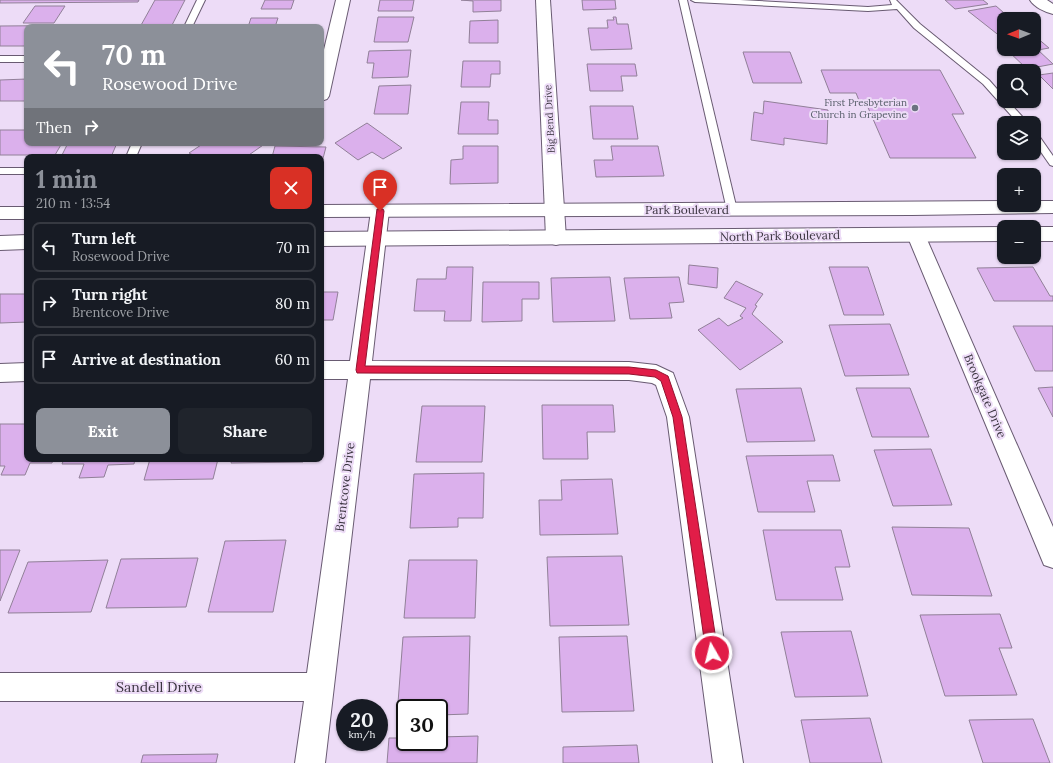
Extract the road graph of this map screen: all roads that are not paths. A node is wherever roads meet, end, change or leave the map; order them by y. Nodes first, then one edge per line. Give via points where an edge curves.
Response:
1 (201, 0) edge
2 (343, 0) edge
3 (543, 0) edge
4 (683, 0) edge
5 (695, 0) edge
6 (1037, 0) edge
7 (895, 3) edge
8 (1053, 10) edge
9 (189, 24) edge
10 (0, 59) edge
11 (24, 59) edge
12 (324, 83) edge
13 (1017, 116) edge
14 (1041, 145) edge
15 (1053, 163) edge
16 (0, 171) edge
17 (24, 171) edge
18 (1053, 207) edge
19 (732, 210) junction
20 (324, 211) edge
21 (380, 211) junction
22 (554, 211) junction
23 (0, 213) edge
24 (24, 213) edge
25 (997, 234) edge
26 (1041, 234) edge
27 (1053, 234) edge
28 (916, 235) junction
29 (556, 238) junction
30 (324, 239) edge
31 (376, 239) junction
32 (24, 242) edge
33 (0, 243) edge
34 (324, 370) edge
35 (360, 370) junction
36 (0, 372) edge
37 (24, 372) edge
38 (1053, 556) edge
39 (0, 687) edge
40 (319, 687) junction
41 (310, 763) edge
42 (728, 763) edge

1 - 9 lane
2 - 12 street
3 - 22 street, Big Bend Drive
4 - 19 lane
5 - 7 lane via 868,9
6 - 8 street
7 - 13 lane via 917,26 986,82
10 - 11 lane
14 - 15 lane
16 - 17 lane
18 - 19 street, Park Boulevard
19 - 22 street, Park Boulevard
20 - 21 street, Park Boulevard
21 - 22 street, Park Boulevard
21 - 31 street, Brentcove Drive
22 - 29 street, Big Bend Drive
23 - 24 street
25 - 28 street, North Park Boulevard
26 - 27 street
28 - 29 street, North Park Boulevard
28 - 38 street, Brookgate Drive
29 - 31 street
30 - 31 street
31 - 35 street, Brentcove Drive
32 - 33 street
34 - 35 street
35 - 40 street, Brentcove Drive
35 - 42 street via 629,371 656,374 665,379 678,417
36 - 37 street
39 - 40 street, Sandell Drive
40 - 41 street, Brentcove Drive

